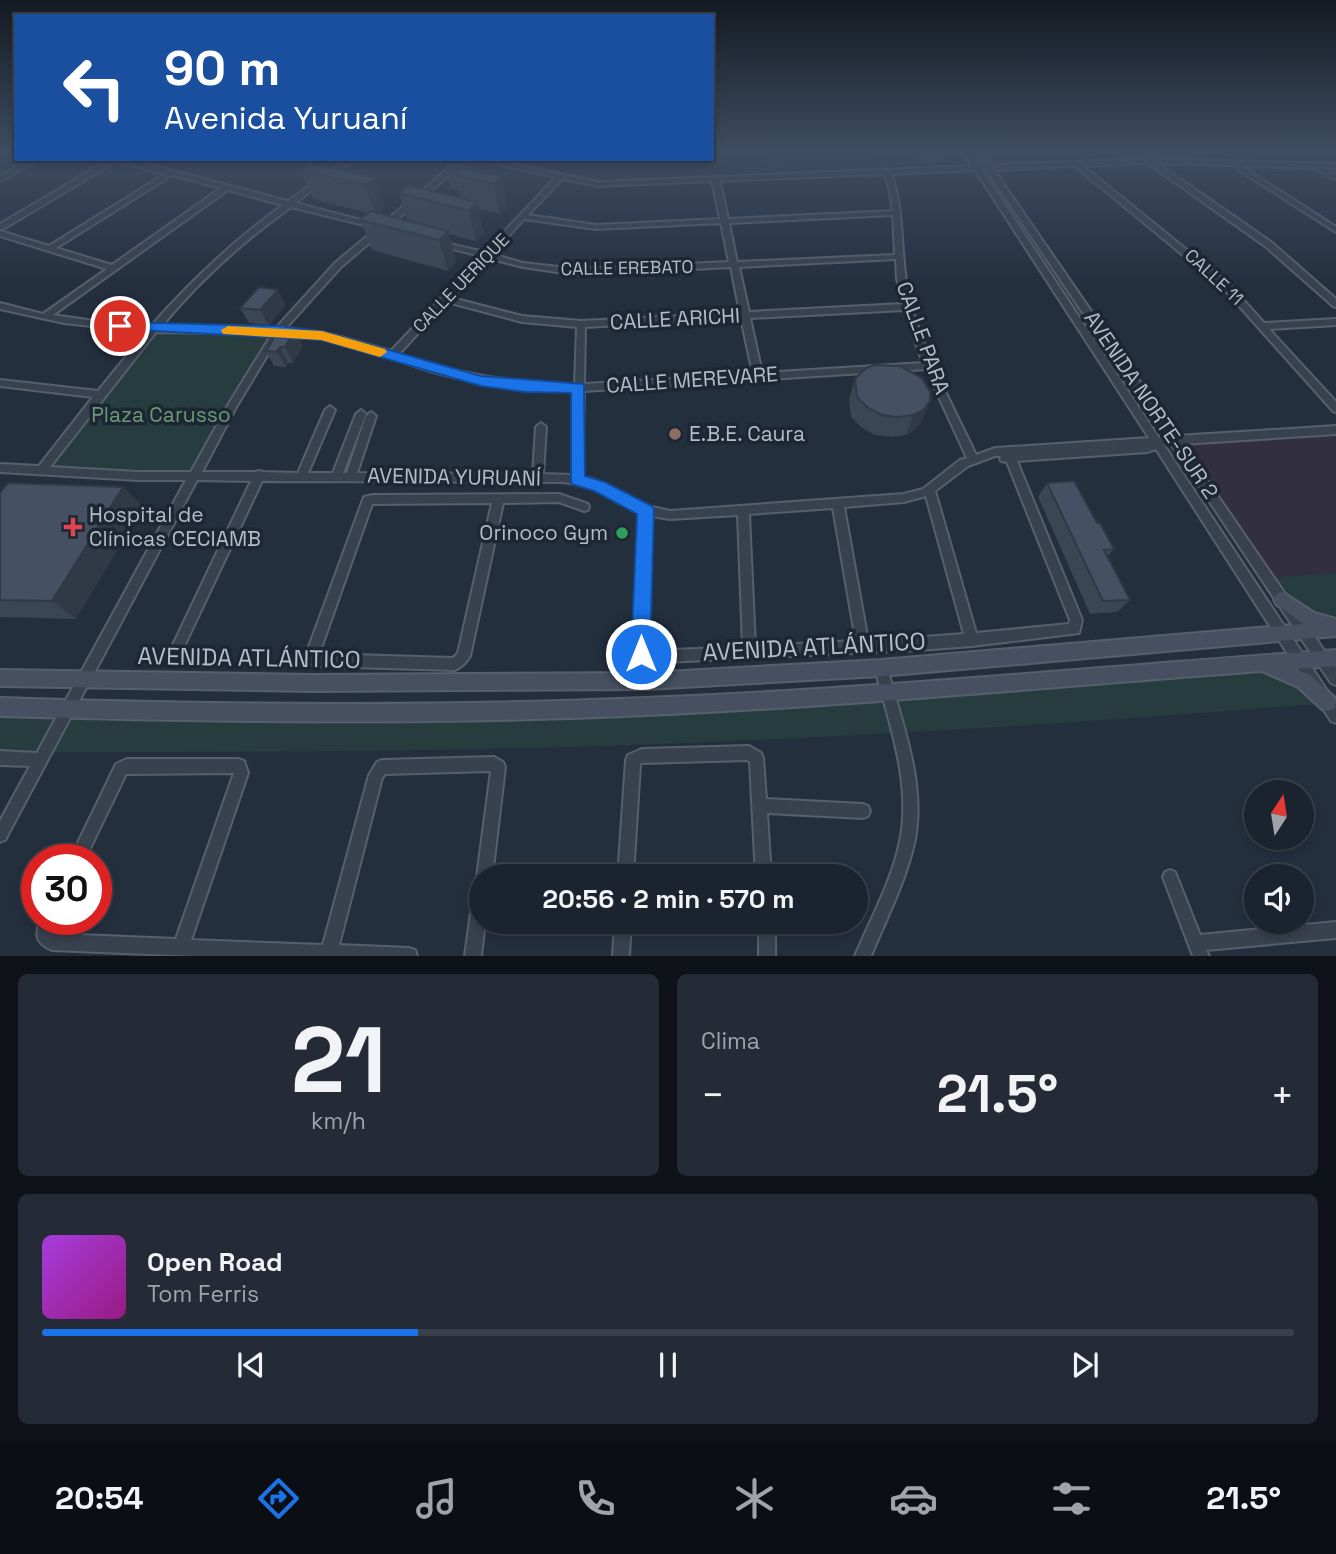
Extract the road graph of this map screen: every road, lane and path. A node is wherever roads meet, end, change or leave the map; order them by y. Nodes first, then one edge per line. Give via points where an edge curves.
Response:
1 (54, 196) edge
2 (135, 196) edge
3 (216, 196) edge
4 (259, 196) edge
5 (301, 196) edge
6 (421, 196) edge
7 (543, 196) edge
8 (719, 196) edge
9 (893, 196) edge
10 (996, 196) edge
11 (1009, 196) edge
12 (1116, 196) edge
13 (1199, 196) edge
14 (1282, 196) edge
15 (290, 204) junction
16 (898, 213) junction
17 (524, 217) junction
18 (723, 221) junction
19 (0, 227) edge
20 (382, 228) junction
21 (1336, 230) edge
22 (395, 232) edge
23 (0, 233) edge
24 (435, 242) edge
25 (51, 248) junction
26 (487, 256) junction
27 (897, 257) junction
28 (732, 265) junction
29 (112, 268) junction
30 (446, 299) junction
31 (1336, 304) edge
32 (907, 307) junction
33 (1, 308) edge
34 (743, 315) junction
35 (46, 316) junction
36 (1336, 322) edge
37 (581, 324) junction
38 (1264, 326) junction
39 (154, 330) junction
40 (278, 331) junction
41 (392, 356) junction
42 (930, 366) junction
43 (758, 376) junction
44 (0, 383) edge
45 (579, 388) junction
46 (101, 395) junction
47 (1336, 408) edge
48 (330, 410) dead end
49 (541, 427) dead end
50 (1336, 430) edge
51 (1177, 443) junction
52 (1158, 444) junction
53 (1012, 458) junction
54 (973, 459) junction
55 (41, 471) junction
56 (2, 472) edge
57 (195, 475) junction
58 (259, 475) junction
59 (302, 475) junction
60 (337, 475) junction
61 (351, 475) junction
62 (509, 477) junction
63 (538, 478) junction
64 (577, 480) junction
65 (930, 490) junction
66 (502, 499) junction
67 (838, 505) junction
68 (584, 507) dead end
69 (646, 510) junction
70 (743, 511) junction
71 (1283, 599) junction
72 (1336, 628) edge
73 (1305, 632) junction
74 (1283, 634) junction
75 (972, 640) junction
76 (863, 647) junction
77 (176, 651) dead end
78 (749, 653) junction
79 (1330, 659) edge
80 (1301, 661) junction
81 (1260, 664) junction
82 (881, 668) junction
83 (0, 678) edge
84 (1336, 678) edge
85 (84, 681) junction
86 (887, 691) junction
87 (0, 707) edge
88 (68, 709) junction
89 (1332, 709) edge
90 (0, 758) edge
91 (40, 760) junction
92 (760, 806) junction
93 (863, 811) dead end
94 (0, 835) edge
95 (84, 844) edge
96 (486, 864) edge
97 (626, 864) edge
98 (763, 864) edge
99 (1170, 877) dead end
100 (1336, 930) edge
101 (476, 934) edge
102 (622, 934) edge
103 (767, 934) edge
104 (44, 935) edge
105 (181, 947) junction
106 (1199, 949) edge
107 (254, 953) edge
108 (329, 953) junction
109 (409, 956) edge
110 (473, 956) edge
111 (621, 956) edge
112 (767, 956) edge
113 (863, 956) edge

1 - 19 street
2 - 25 street
3 - 29 street
4 - 15 street
5 - 15 street
6 - 20 street
7 - 17 street, CALLE UERIQUE
8 - 18 street
9 - 16 street, CALLE PARA
10 - 52 street, AVENIDA NORTE-SUR 2
11 - 51 street, AVENIDA NORTE-SUR 2
12 - 38 street, CALLE 11 via 1195,258
13 - 31 street via 1268,244
14 - 21 street
15 - 20 street
15 - 39 street via 214,265
16 - 18 street
16 - 27 street, CALLE PARA
17 - 18 street via 596,227
17 - 26 street, CALLE UERIQUE
18 - 28 street
20 - 22 street
20 - 40 street via 322,279
23 - 25 street
24 - 26 street, CALLE EREBATO
25 - 29 street
26 - 28 street, CALLE EREBATO via 577,272
26 - 30 street, CALLE UERIQUE
27 - 28 street, CALLE EREBATO
27 - 32 street, CALLE PARA
28 - 34 street
29 - 35 street
30 - 37 street, CALLE ARICHI via 522,319
30 - 41 street, CALLE UERIQUE
32 - 34 street, CALLE ARICHI
32 - 42 street, CALLE PARA
33 - 35 street, CALLE MEREVARE
34 - 37 street, CALLE ARICHI
34 - 43 street
35 - 39 street, CALLE MEREVARE
36 - 38 street
37 - 45 street
38 - 47 street, CALLE 11
39 - 40 street, CALLE MEREVARE
39 - 46 street
40 - 41 street, CALLE MEREVARE via 337,339
40 - 57 street
41 - 45 street, CALLE MEREVARE via 505,386
42 - 43 street, CALLE MEREVARE
42 - 54 street, CALLE PARA
43 - 45 street, CALLE MEREVARE
44 - 46 street
45 - 64 street
46 - 55 street
48 - 59 street
49 - 63 street
50 - 51 street
51 - 52 street
51 - 71 street, AVENIDA NORTE-SUR 2
52 - 53 street
52 - 54 street, AVENIDA YURUANÍ via 1142,441 995,452
52 - 74 street, AVENIDA NORTE-SUR 2
53 - 54 street
53 - 75 street via 1077,625 1070,630
54 - 65 street, AVENIDA YURUANÍ
55 - 56 street, AVENIDA YURUANÍ
55 - 57 street, AVENIDA YURUANÍ
57 - 58 street, AVENIDA YURUANÍ
57 - 85 street
58 - 59 street, AVENIDA YURUANÍ
58 - 77 street
59 - 60 street, AVENIDA YURUANÍ
60 - 61 street, AVENIDA YURUANÍ
60 - 61 street via 366,415
61 - 62 street, AVENIDA YURUANÍ
62 - 63 street, AVENIDA YURUANÍ
62 - 66 street
63 - 64 street, AVENIDA YURUANÍ
64 - 69 street, AVENIDA YURUANÍ
65 - 67 street, AVENIDA YURUANÍ via 895,500
65 - 75 street
66 - 66 street via 461,661 315,660 312,655 365,503 373,499
66 - 68 street via 559,498
67 - 70 street, AVENIDA YURUANÍ
67 - 76 street
69 - 70 street, AVENIDA YURUANÍ via 670,515
69 - 78 street via 641,654
70 - 78 street
71 - 72 main road via 1310,619
71 - 73 street, AVENIDA NORTE-SUR 2
72 - 73 main road, AVENIDA ATLÁNTICO
73 - 74 main road, AVENIDA ATLÁNTICO
73 - 79 street, AVENIDA NORTE-SUR 2
74 - 80 street, AVENIDA NORTE-SUR 2
74 - 82 main road, AVENIDA ATLÁNTICO
75 - 76 street
76 - 78 street
79 - 80 main road
79 - 84 street, AVENIDA NORTE-SUR 2
80 - 81 main road
80 - 89 street, AVENIDA NORTE-SUR 2
81 - 86 main road
81 - 89 main road via 1304,681
82 - 85 main road, AVENIDA ATLÁNTICO via 611,681
82 - 86 street
83 - 85 main road, AVENIDA ATLÁNTICO
85 - 88 street
86 - 88 main road via 530,710
86 - 113 street via 906,771 909,828 898,869
87 - 88 main road
88 - 91 street
90 - 91 street
91 - 94 street
92 - 93 street
92 - 97 street via 753,754 637,756 631,766
92 - 98 street
95 - 105 street via 121,769 239,766
96 - 108 street via 498,767 382,767 376,775
99 - 106 street
100 - 106 street
101 - 110 street
102 - 111 street
103 - 112 street
104 - 105 street via 52,942
105 - 107 street
107 - 108 street
108 - 109 street

